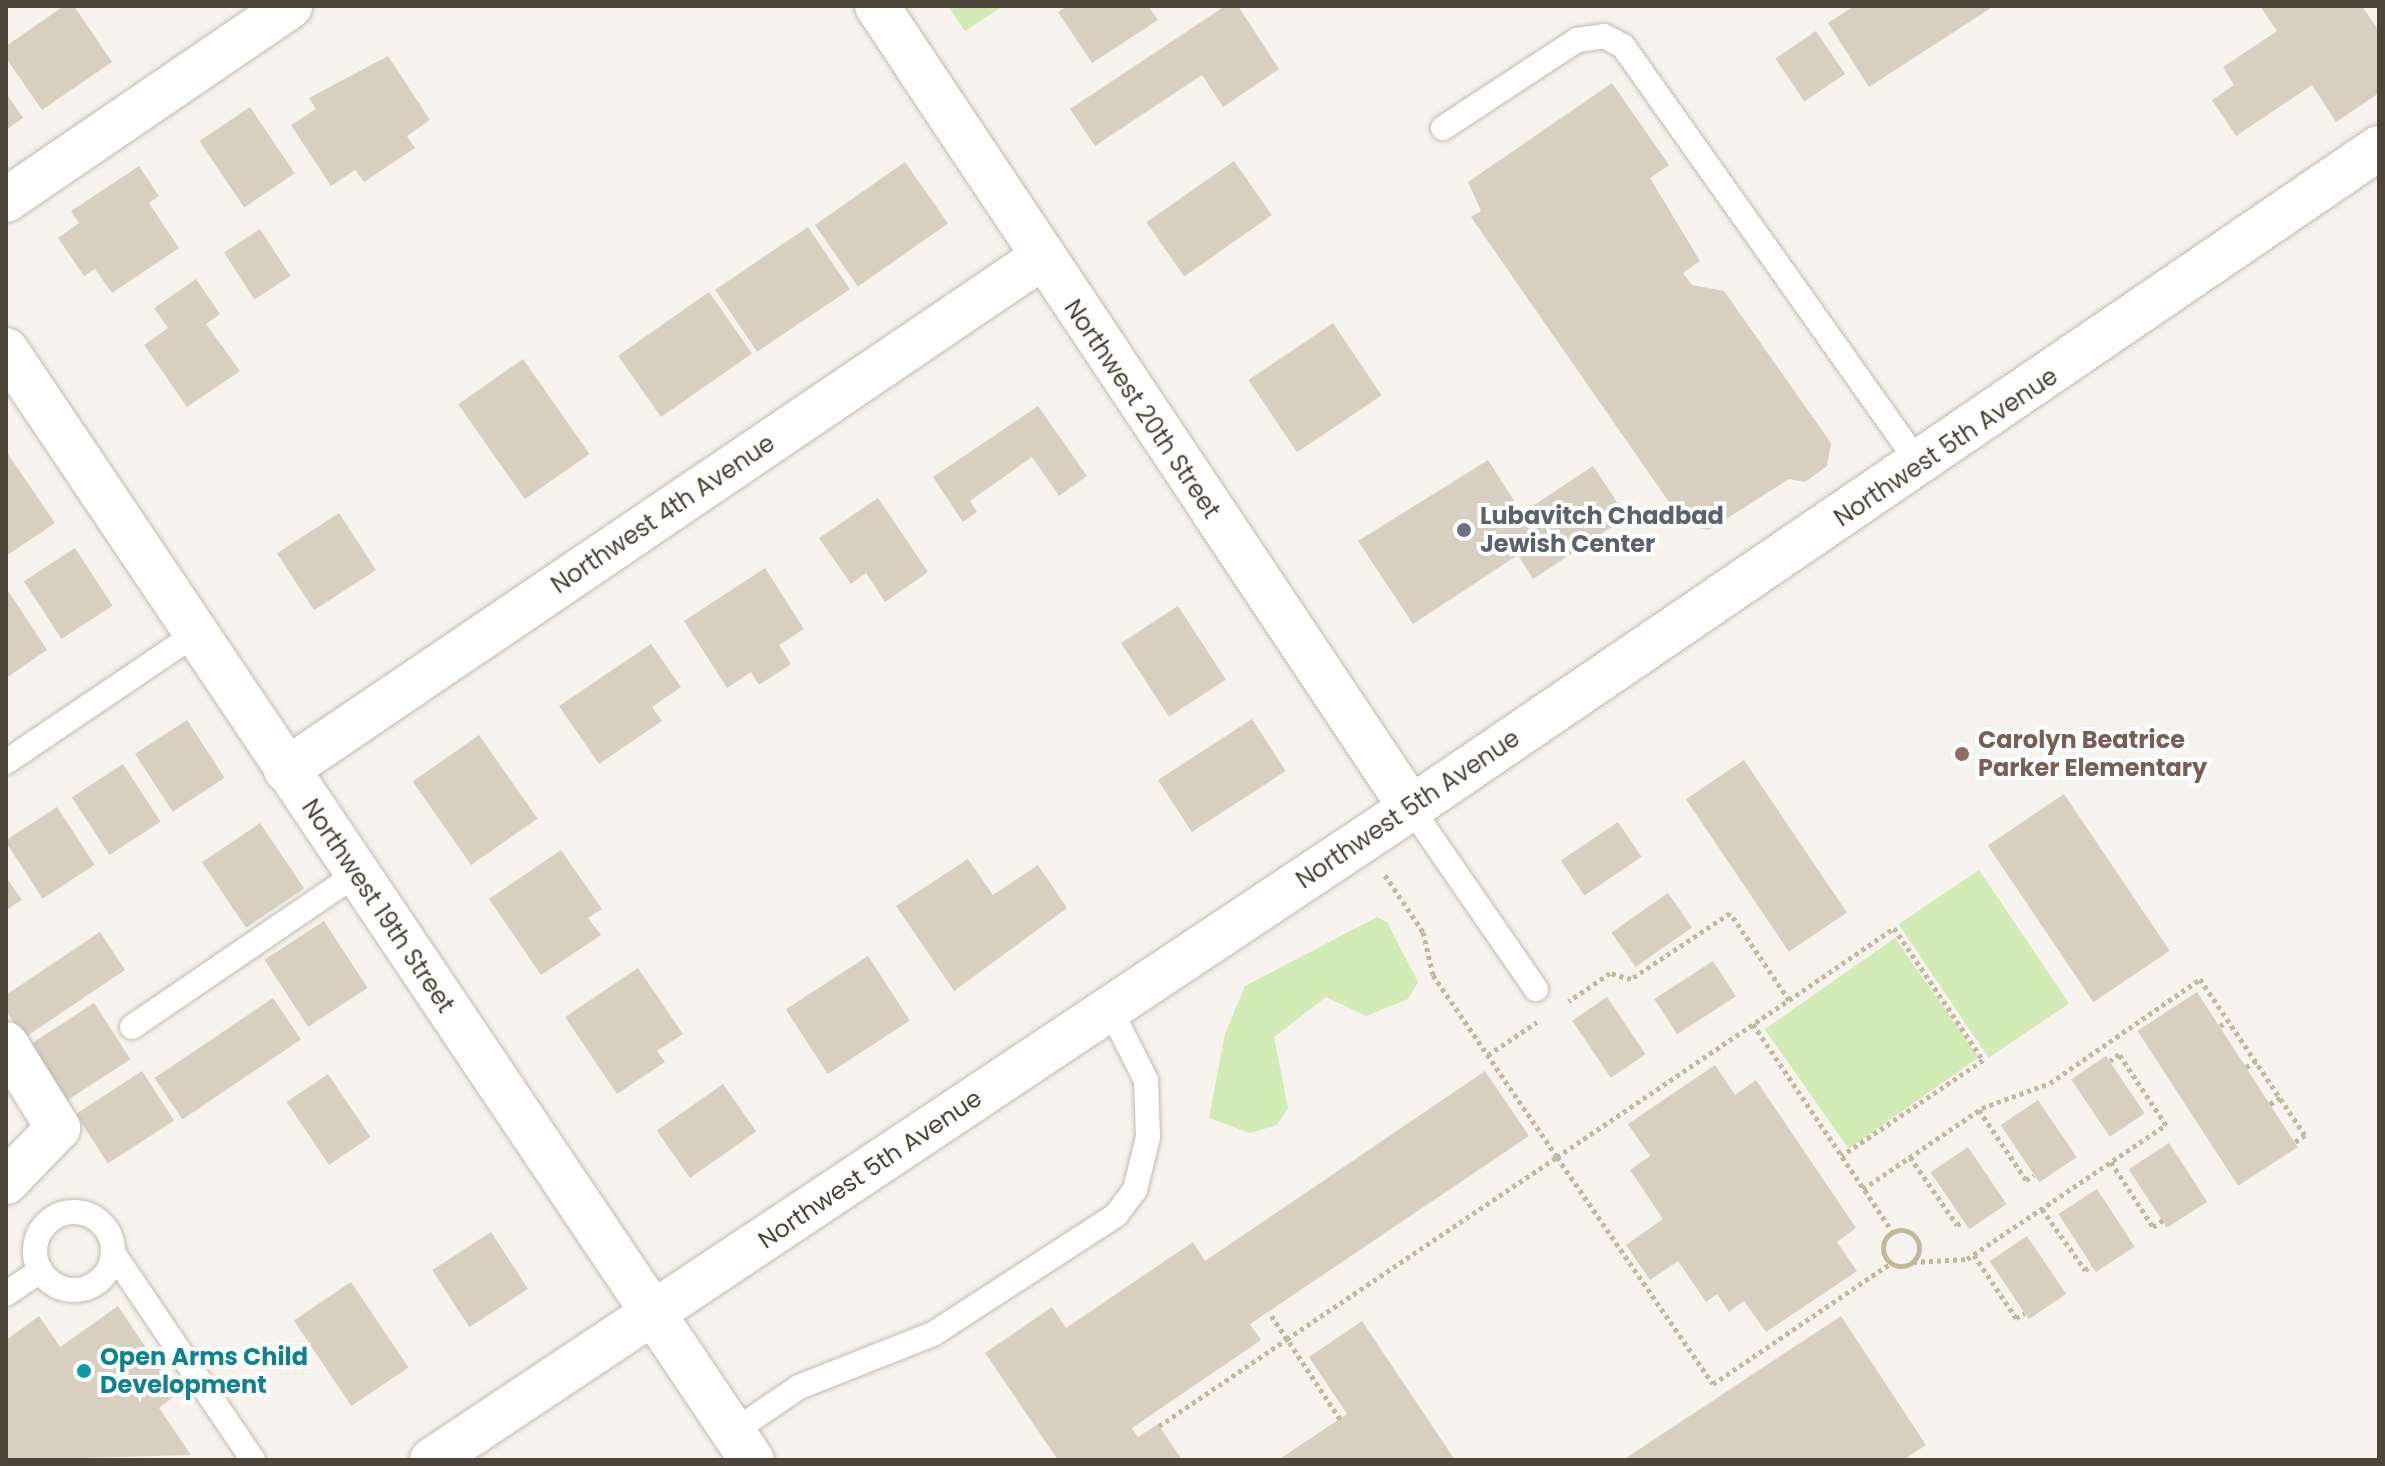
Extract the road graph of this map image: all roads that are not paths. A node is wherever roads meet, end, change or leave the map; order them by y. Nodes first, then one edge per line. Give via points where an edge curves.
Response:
1 (290, 6) edge
2 (877, 6) edge
3 (1443, 128) dead end
4 (2379, 148) edge
5 (6, 200) edge
6 (1041, 258) junction
7 (6, 350) edge
8 (1920, 465) junction
9 (195, 634) junction
10 (6, 762) edge
11 (286, 770) junction
12 (1411, 808) junction
13 (356, 874) junction
14 (1536, 989) dead end
15 (1110, 1009) junction
16 (132, 1027) dead end
17 (6, 1044) edge
18 (6, 1182) edge
19 (113, 1253) junction
20 (41, 1270) junction
21 (6, 1294) edge
22 (654, 1314) junction
23 (743, 1446) edge
24 (253, 1460) edge
25 (432, 1460) edge

1 - 5 street
2 - 6 street, Northwest 20th Street
3 - 8 lane via 1577,40 1604,36 1623,46
4 - 8 street, Northwest 5th Avenue
6 - 11 street, Northwest 4th Avenue
6 - 12 street, Northwest 20th Street
7 - 9 street, Northwest 19th Street
8 - 12 street, Northwest 5th Avenue
9 - 10 lane
9 - 11 street, Northwest 19th Street
11 - 13 street, Northwest 19th Street
12 - 14 lane
12 - 15 street, Northwest 5th Avenue
13 - 16 lane
13 - 22 street, Northwest 19th Street
15 - 22 street, Northwest 5th Avenue
15 - 23 lane via 1146,1080 1148,1123 1135,1190 1116,1215 933,1334 799,1387
17 - 18 street via 58,1128
19 - 20 lane via 104,1276 81,1289 56,1285
19 - 20 lane via 97,1219 60,1214 36,1242
19 - 24 lane
20 - 21 lane
22 - 23 street, Northwest 19th Street
22 - 25 street, Northwest 5th Avenue

